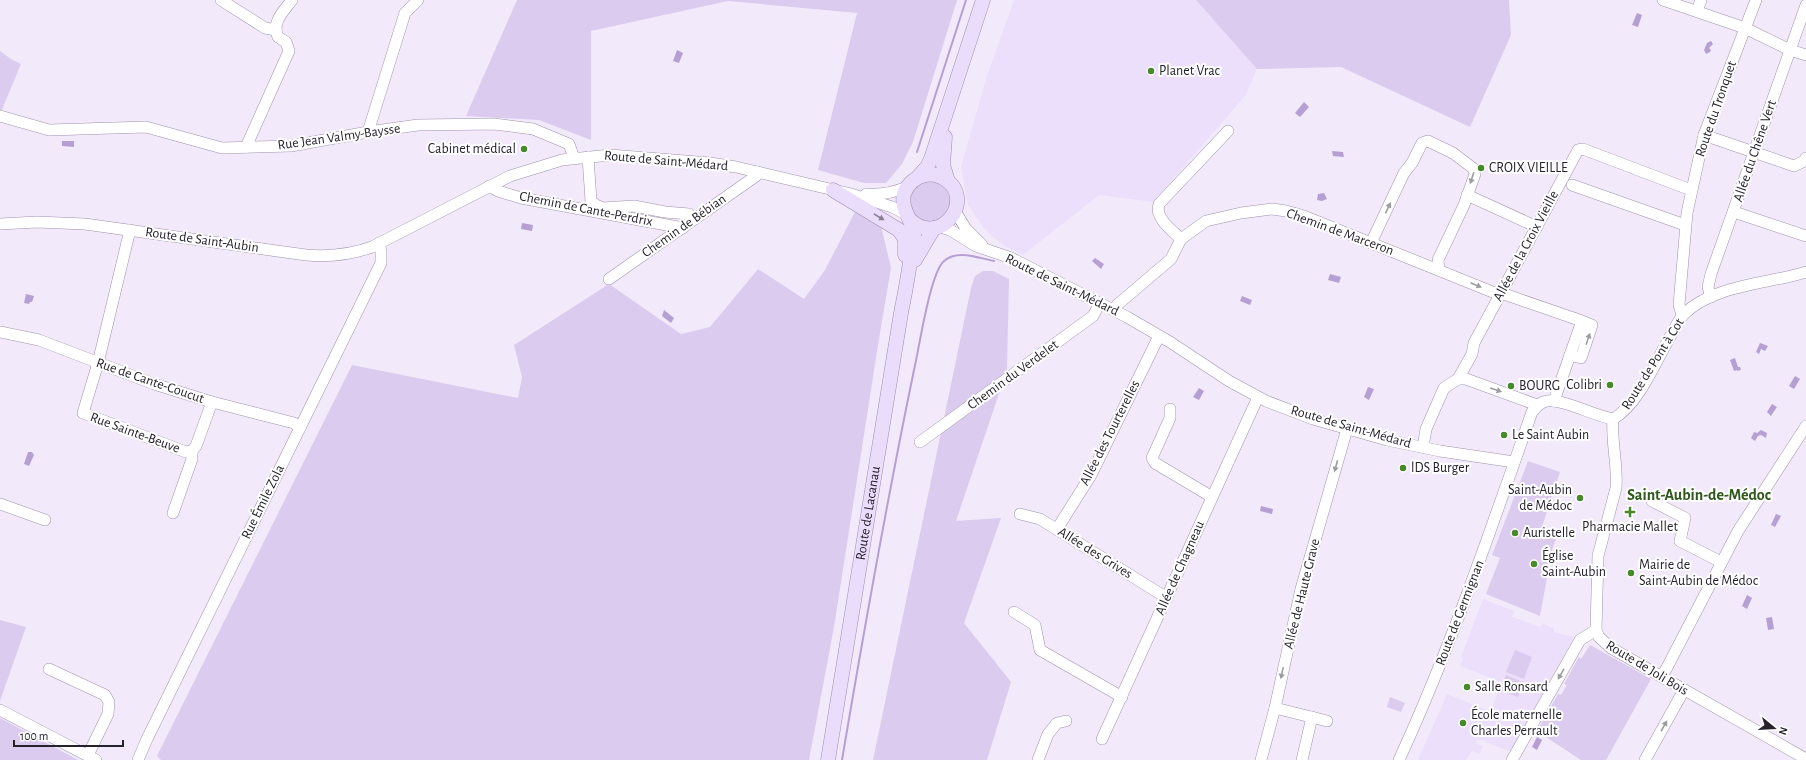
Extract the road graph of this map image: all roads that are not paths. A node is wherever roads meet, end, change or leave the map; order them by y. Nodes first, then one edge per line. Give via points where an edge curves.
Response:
1 (221, 0) edge
2 (292, 0) edge
3 (418, 0) edge
4 (983, 0) edge
5 (1663, 0) edge
6 (1702, 0) edge
7 (1756, 0) edge
8 (1806, 5) edge
9 (1697, 11) junction
10 (1745, 28) junction
11 (270, 29) junction
12 (1790, 50) junction
13 (1806, 55) edge
14 (951, 101) junction
15 (0, 116) edge
16 (1228, 131) dead end
17 (368, 132) junction
18 (1704, 136) junction
19 (246, 147) junction
20 (1754, 153) junction
21 (588, 156) junction
22 (574, 158) junction
23 (1806, 158) edge
24 (758, 172) junction
25 (918, 177) junction
26 (948, 181) junction
27 (1572, 185) dead end
28 (489, 186) junction
29 (907, 187) junction
30 (833, 190) junction
31 (1691, 190) junction
32 (851, 194) junction
33 (1467, 195) junction
34 (955, 211) junction
35 (1734, 212) junction
36 (689, 214) dead end
37 (908, 216) junction
38 (0, 224) edge
39 (1685, 225) junction
40 (937, 227) junction
41 (1536, 227) junction
42 (684, 228) junction
43 (130, 230) junction
44 (399, 234) joint
45 (1806, 236) edge
46 (1181, 239) junction
47 (379, 242) junction
48 (1371, 243) junction
49 (989, 250) junction
50 (910, 268) junction
51 (1439, 270) junction
52 (1806, 272) edge
53 (609, 279) dead end
54 (1501, 293) junction
55 (1711, 297) junction
56 (1100, 304) junction
57 (1114, 310) junction
58 (1682, 315) junction
59 (0, 332) edge
60 (898, 335) junction
61 (1159, 336) junction
62 (98, 363) junction
63 (1458, 379) junction
64 (1258, 397) junction
65 (1554, 401) junction
66 (212, 402) junction
67 (1537, 405) junction
68 (1170, 409) dead end
69 (1613, 419) junction
70 (1806, 426) edge
71 (300, 428) junction
72 (1347, 429) junction
73 (920, 442) dead end
74 (1423, 447) junction
75 (192, 450) junction
76 (1514, 462) junction
77 (1212, 497) junction
78 (1652, 501) dead end
79 (0, 504) edge
80 (173, 513) dead end
81 (1020, 514) dead end
82 (45, 520) dead end
83 (1057, 529) junction
84 (1721, 562) junction
85 (1168, 598) junction
86 (1014, 612) dead end
87 (1596, 630) junction
88 (50, 669) dead end
89 (1662, 677) junction
90 (1684, 690) junction
91 (1122, 697) junction
92 (1275, 708) junction
93 (0, 710) edge
94 (1312, 717) junction
95 (1066, 720) dead end
96 (1327, 721) dead end
97 (1102, 739) dead end
98 (92, 757) edge
99 (1806, 759) edge
100 (138, 760) edge
101 (828, 760) edge
102 (1038, 760) edge
103 (1262, 760) edge
104 (1302, 760) edge
105 (1399, 760) edge
106 (1512, 760) edge
107 (1645, 760) edge

1 - 11 street
2 - 11 street
3 - 17 street via 405,13
4 - 14 main road
5 - 9 street
6 - 9 street
7 - 10 street, Route du Tronquet
8 - 12 street, Allée du Chêne Vert
9 - 10 street
10 - 12 street
10 - 18 street, Route du Tronquet
11 - 19 street via 286,42 289,51
12 - 13 street
12 - 20 street, Allée du Chêne Vert
14 - 25 main road via 931,159
14 - 26 main road via 943,154 943,165
15 - 19 street, Rue Jean Valmy-Baysse via 48,130 146,127 222,148
16 - 46 street via 1159,204 1158,214
17 - 19 street, Rue Jean Valmy-Baysse via 291,146
17 - 22 street, Rue Jean Valmy-Baysse via 418,125 494,124 532,129 569,144
18 - 20 street
18 - 31 street, Route du Tronquet
20 - 23 street via 1794,166
20 - 35 street, Allée du Chêne Vert
21 - 22 street, Route de Saint-Médard
21 - 24 street, Route de Saint-Médard via 630,156 710,163
21 - 36 street via 591,201 596,206 634,206
22 - 28 street, Route de Saint-Médard via 510,176
24 - 30 street, Route de Saint-Médard
24 - 42 street, Chemin de Bébian
25 - 26 main road via 932,174
25 - 29 main road
26 - 34 main road via 957,199
27 - 39 street
28 - 42 street, Chemin de Cante-Perdrix via 521,198
28 - 44 street, Route de Saint-Médard
29 - 32 street, Route de Saint-Médard via 881,195
29 - 37 main road, Route de Lacanau via 903,202
30 - 32 street, Route de Saint-Médard
30 -> 60 main road via 903,234 906,246 900,287
31 - 39 street, Route du Tronquet
31 - 41 street, Allée de la Croix Vieille via 1583,149 1578,150
32 - 37 street, Route de Saint-Médard via 892,207
33 - 41 street
48 -> 33 street via 1404,173 1422,142 1428,141 1453,153 1474,169 1475,174
33 - 51 street via 1438,260
34 - 40 main road, Route de Lacanau via 950,220
34 - 49 street, Route de Saint-Médard via 966,229
35 - 45 street
35 - 55 street, Allée du Chêne Vert via 1711,274 1708,287
37 - 40 main road via 920,227
37 - 50 main road, Route de Lacanau via 914,236
38 - 43 street, Route de Saint-Aubin via 59,222
39 - 58 street, Route du Tronquet via 1679,305
40 - 49 street, Route de Saint-Médard via 950,230 976,246
40 - 50 main road, Route de Lacanau
41 - 54 street, Allée de la Croix Vieille
42 - 53 street, Chemin de Bébian
43 - 47 street, Route de Saint-Aubin via 320,256 352,253
43 - 62 street
44 - 47 street, Route de Saint-Aubin
46 - 48 street, Chemin de Marceron via 1206,221 1272,209 1304,216
46 - 57 street, Chemin de Marceron via 1171,259
47 - 71 street, Rue Émile Zola via 381,263
48 - 51 street, Chemin de Marceron
49 - 56 street, Route de Saint-Médard via 1011,258
50 - 60 main road, Route de Lacanau
51 -> 54 street, Chemin de Marceron via 1495,293
52 - 55 street, Route de Pont à Cot via 1728,290
54 - 63 street, Allée de la Croix Vieille
54 - 65 street, Chemin de Marceron via 1582,321
55 - 58 street, Route de Pont à Cot via 1694,305
56 - 57 street, Route de Saint-Médard
56 - 73 street, Chemin du Verdelet via 1093,316
57 - 61 street, Route de Saint-Médard
58 - 69 street, Route de Pont à Cot via 1636,395 1625,410
59 - 62 street, Rue de Cante-Coucut via 39,340
60 - 101 main road, Route de Lacanau
61 - 64 street, Route de Saint-Médard
61 - 83 street, Allée des Tourterelles via 1091,475
62 - 66 street, Rue de Cante-Coucut
62 - 75 street, Rue Sainte-Beuve via 83,413 186,452
63 -> 67 street via 1466,379
63 - 74 street, Allée de la Croix Vieille via 1444,388 1426,429
64 - 72 street, Route de Saint-Médard via 1313,419
64 - 77 street, Allée de Chagneau
65 - 67 street via 1545,401
65 - 69 street
66 - 71 street, Rue de Cante-Coucut via 294,423
66 - 75 street, Rue Sainte-Beuve via 196,446
67 - 76 street via 1532,412
68 - 77 street via 1170,418 1152,458
69 - 87 street, Route de Joli Bois via 1612,438 1617,479 1598,556
70 - 84 street via 1738,531
71 - 100 street, Rue Émile Zola
72 - 74 street, Route de Saint-Médard
72 -> 92 street, Allée de Haute Grave via 1301,589
74 - 76 street, Route de Saint-Médard
75 - 80 street, Rue Sainte-Beuve via 192,459
76 - 105 street, Route de Germignan via 1497,516 1423,707
77 - 85 street, Allée de Chagneau
78 - 84 street via 1685,518 1680,541
79 - 82 street
81 - 83 street, Allée des Grives via 1040,519
83 - 85 street, Allée des Grives
84 - 89 street
85 - 91 street, Allée de Chagneau
86 - 91 street via 1035,625 1040,650
87 - 89 street, Route de Joli Bois via 1598,637 1606,645
87 -> 106 street via 1580,640
88 - 98 street via 105,695 109,702 108,714
89 - 90 street, Route de Joli Bois
90 - 99 street, Route de Joli Bois
107 -> 90 street
91 - 97 street, Allée de Chagneau
92 - 94 street
92 - 103 street, Allée de Haute Grave
93 - 98 street
94 - 96 street
94 - 104 street
95 - 102 street via 1057,723 1048,734

